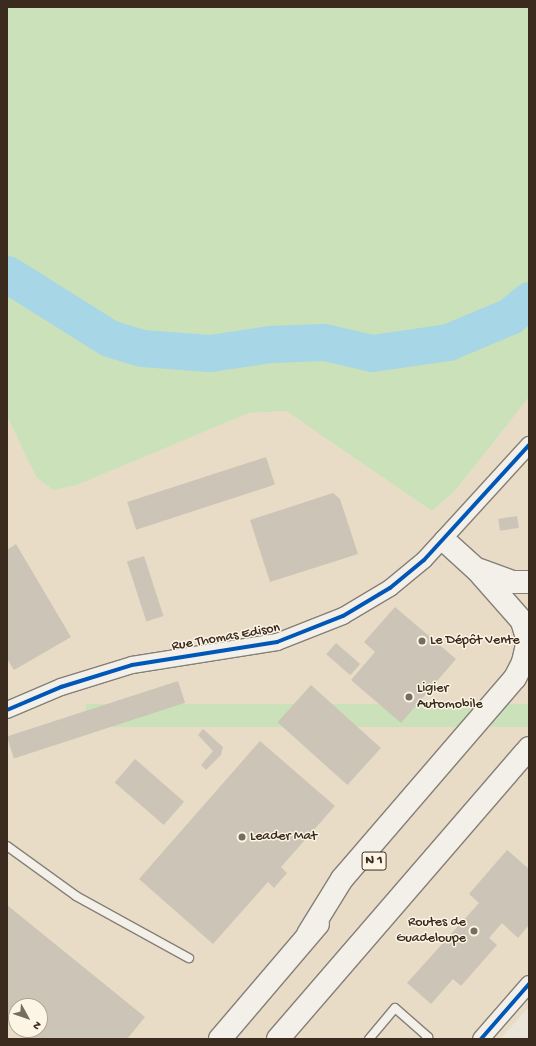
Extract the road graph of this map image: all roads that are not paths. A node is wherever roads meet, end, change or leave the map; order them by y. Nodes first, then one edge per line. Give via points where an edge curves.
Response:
1 (529, 445) edge
2 (445, 541) junction
3 (477, 570) junction
4 (529, 582) edge
5 (529, 684) edge
6 (7, 710) edge
7 (529, 748) edge
8 (7, 846) edge
9 (308, 934) junction
10 (190, 958) dead end
11 (529, 984) edge
12 (220, 1039) edge
13 (278, 1039) edge
14 (368, 1039) edge
15 (426, 1039) edge
16 (481, 1039) edge

1 - 2 street, Rue Thomas Edison
2 - 3 highway
2 - 6 street, Rue Thomas Edison via 390,588 312,631 277,642 132,665 61,687
3 - 4 highway via 513,582
3 - 9 highway via 522,620 528,641 523,662 515,678 342,879
5 - 9 highway, N 1
7 - 13 highway
8 - 10 lane via 76,896
9 - 12 highway, N 1
11 - 16 street
14 - 15 lane via 395,1008 428,1037

